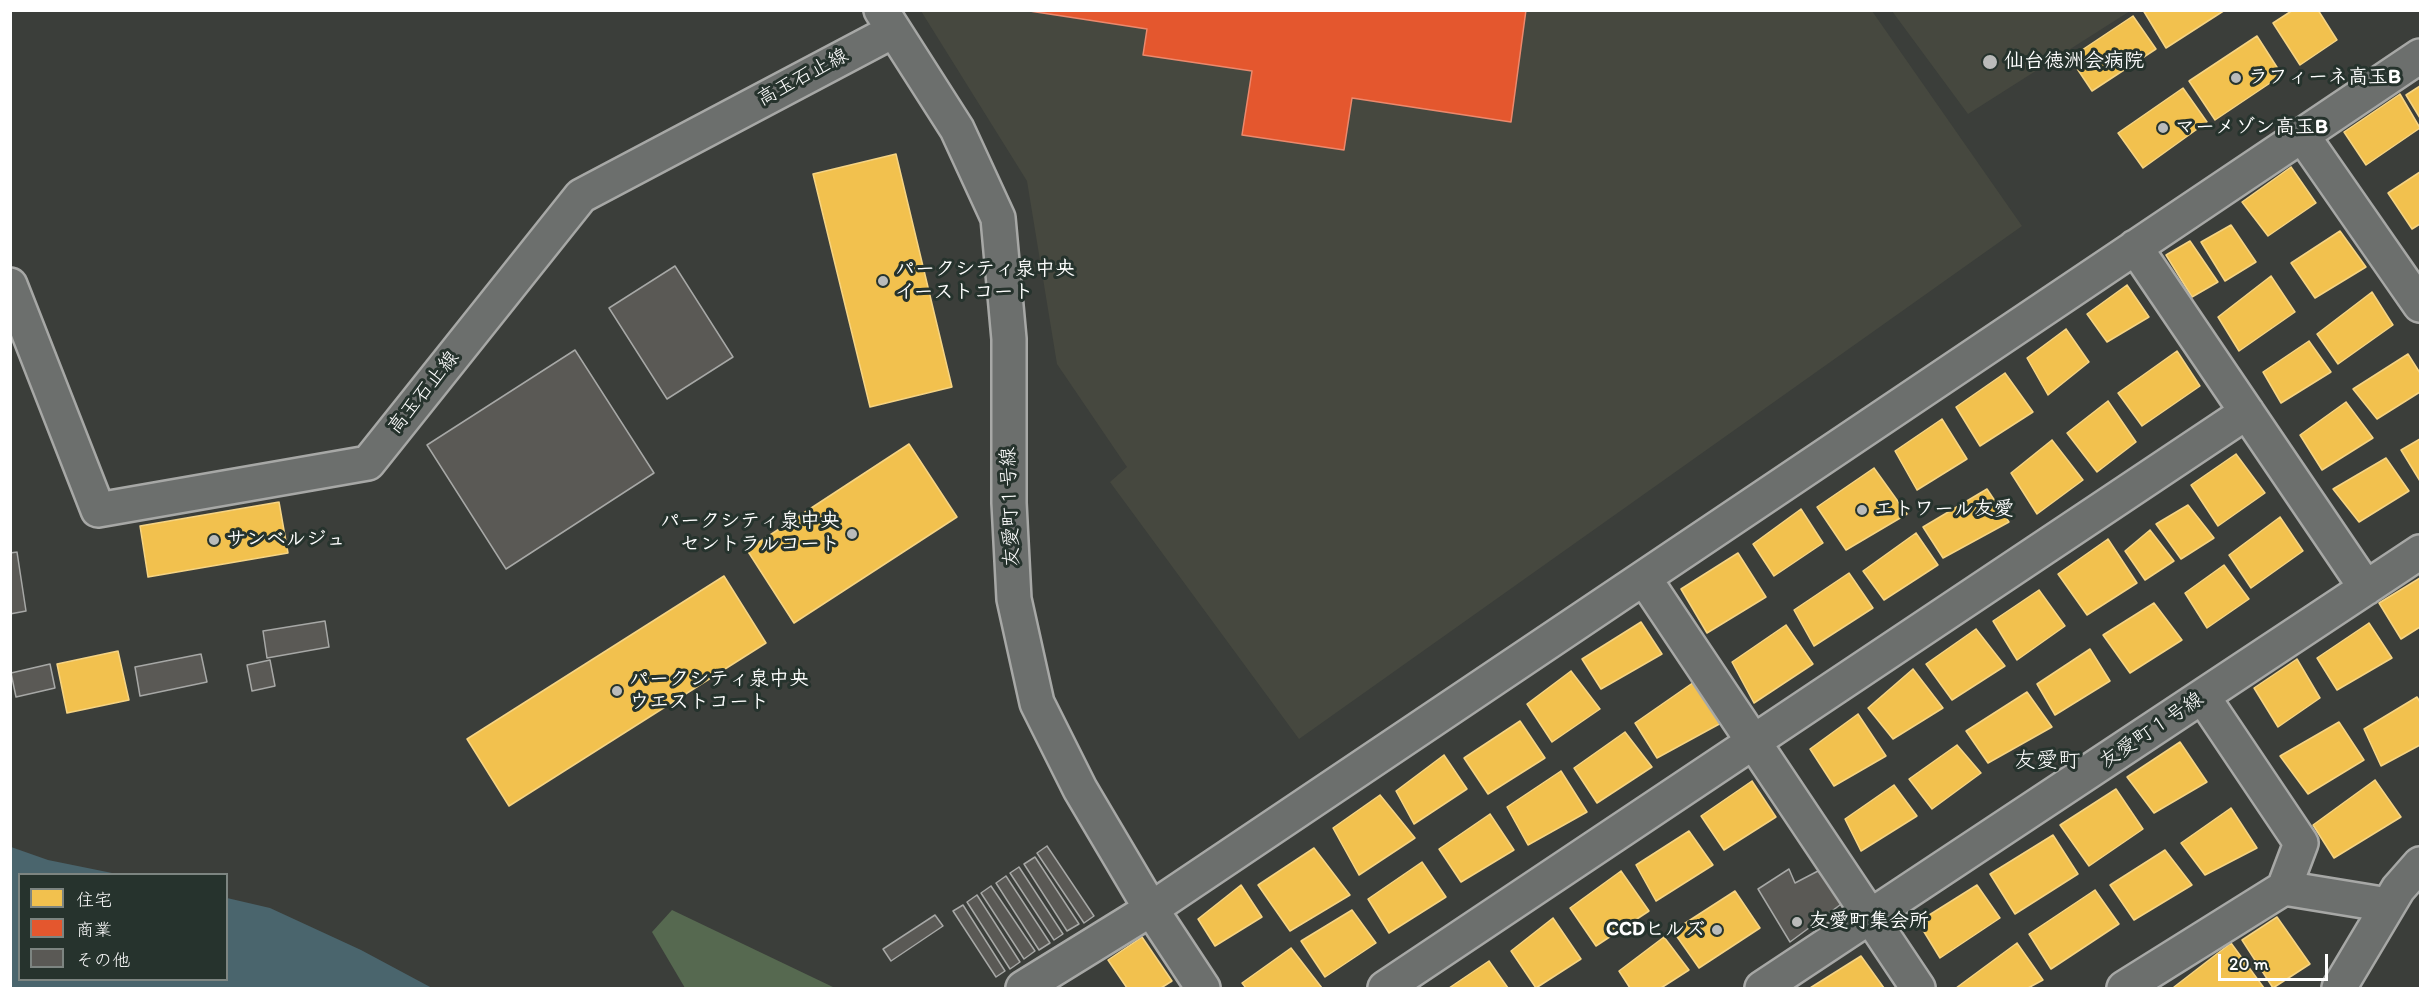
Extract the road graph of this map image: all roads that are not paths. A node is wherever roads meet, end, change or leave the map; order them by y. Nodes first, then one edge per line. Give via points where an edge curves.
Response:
1 (887, 21) edge
2 (2421, 56) edge
3 (2302, 135) junction
4 (2135, 248) junction
5 (10, 285) edge
6 (2419, 300) edge
7 (2247, 412) junction
8 (2421, 552) edge
9 (1644, 578) junction
10 (2366, 588) junction
11 (2203, 697) junction
12 (1754, 742) junction
13 (2421, 864) edge
14 (2284, 888) junction
15 (2388, 905) junction
16 (1151, 909) junction
17 (1870, 917) junction
18 (1023, 988) edge
19 (1203, 988) edge
20 (1385, 988) edge
21 (1762, 988) edge
22 (1918, 988) edge
23 (2124, 988) edge
24 (2340, 988) edge

1 - 5 street, 高玉石止線 via 581,196 368,463 98,510
1 - 16 street, 友愛町１号線 via 957,129 998,218 1009,339 1009,503 1014,599 1037,703 1080,789
2 - 3 street
3 - 4 street
3 - 6 street
4 - 7 street
4 - 9 street
7 - 10 street
7 - 12 street
8 - 10 street, 友愛町１号線
9 - 12 street
9 - 16 street
10 - 11 street, 友愛町１号線
11 - 14 street via 2301,843
11 - 17 street, 友愛町１号線
12 - 17 street
12 - 20 street
13 - 15 street
14 - 15 street
14 - 23 street
15 - 24 street
16 - 18 street
16 - 19 street, 友愛町１号線
17 - 21 street, 友愛町１号線
17 - 22 street

